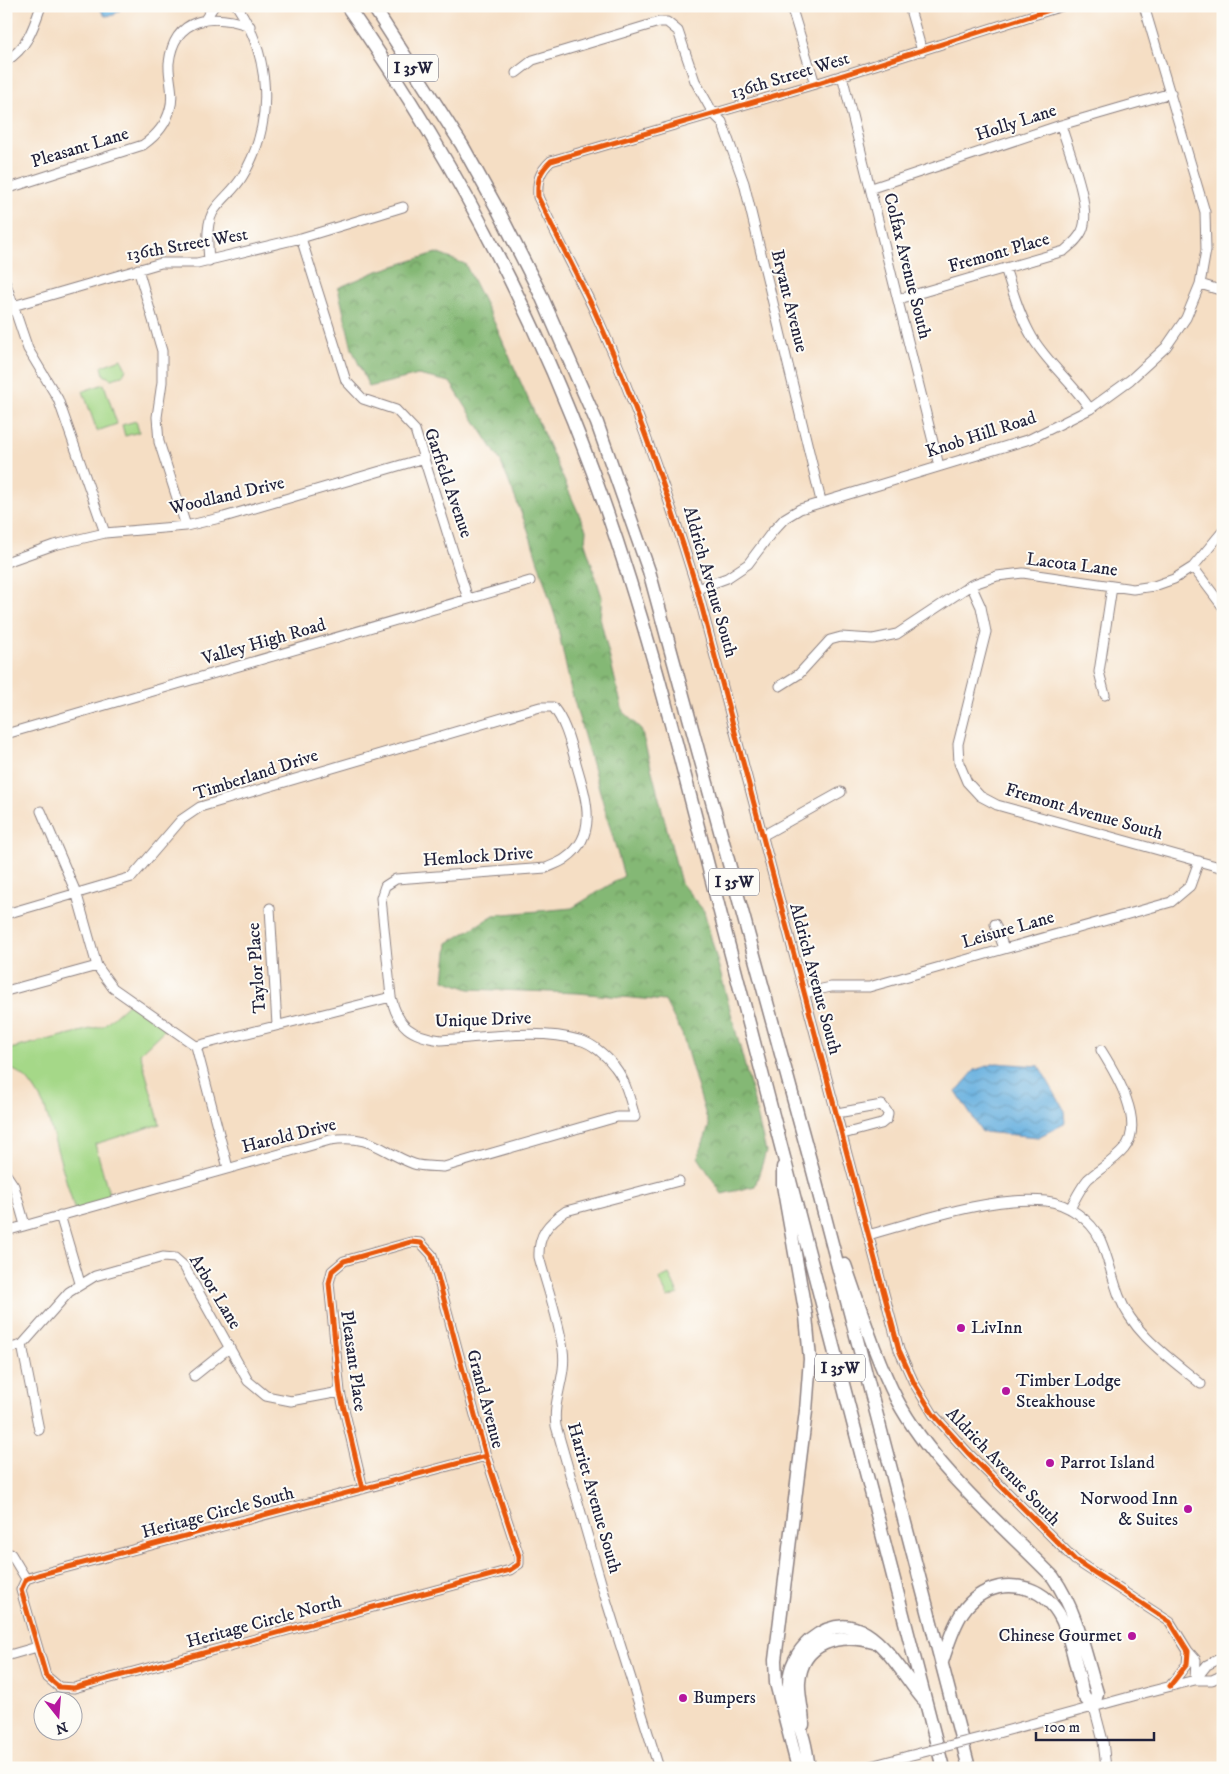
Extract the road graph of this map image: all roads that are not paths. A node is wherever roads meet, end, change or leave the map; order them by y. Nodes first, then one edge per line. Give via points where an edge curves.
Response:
1 (41, 6) edge
2 (214, 6) edge
3 (237, 6) edge
4 (347, 6) edge
5 (373, 6) edge
6 (791, 6) edge
7 (909, 6) edge
8 (1062, 6) edge
9 (1144, 6) edge
10 (206, 18) junction
11 (250, 26) junction
12 (922, 51) junction
13 (6, 61) edge
14 (516, 73) dead end
15 (842, 75) junction
16 (815, 84) junction
17 (1171, 93) junction
18 (713, 113) junction
19 (1061, 126) junction
20 (537, 183) joint
21 (872, 188) junction
22 (6, 189) edge
23 (403, 207) dead end
24 (301, 238) junction
25 (209, 261) junction
26 (1005, 268) junction
27 (138, 269) junction
28 (6, 284) edge
29 (1200, 284) junction
30 (1223, 291) edge
31 (899, 299) junction
32 (10, 307) edge
33 (1090, 409) junction
34 (425, 458) junction
35 (939, 466) junction
36 (821, 501) junction
37 (186, 526) junction
38 (1223, 531) edge
39 (105, 533) junction
40 (6, 562) edge
41 (1192, 567) junction
42 (530, 582) dead end
43 (971, 584) junction
44 (1112, 587) junction
45 (697, 588) junction
46 (468, 599) junction
47 (1223, 607) edge
48 (780, 686) dead end
49 (1104, 695) dead end
50 (540, 707) joint
51 (6, 734) edge
52 (841, 792) dead end
53 (41, 811) dead end
54 (762, 836) junction
55 (1199, 861) junction
56 (1223, 868) edge
57 (77, 895) junction
58 (270, 908) dead end
59 (6, 914) edge
60 (995, 924) dead end
61 (1004, 948) junction
62 (98, 966) junction
63 (6, 991) edge
64 (804, 993) junction
65 (391, 997) junction
66 (277, 1025) junction
67 (196, 1046) junction
68 (1101, 1050) dead end
69 (837, 1113) junction
70 (635, 1117) joint
71 (843, 1134) junction
72 (783, 1149) junction
73 (228, 1168) junction
74 (813, 1172) junction
75 (6, 1174) edge
76 (679, 1181) dead end
77 (1070, 1209) junction
78 (60, 1215) junction
79 (25, 1225) junction
80 (6, 1231) edge
81 (868, 1234) junction
82 (421, 1243) joint
83 (80, 1283) junction
84 (22, 1345) junction
85 (229, 1348) junction
86 (6, 1349) edge
87 (194, 1376) dead end
88 (1201, 1384) dead end
89 (340, 1392) junction
90 (39, 1430) dead end
91 (486, 1456) junction
92 (363, 1489) junction
93 (10, 1554) dead end
94 (519, 1564) joint
95 (26, 1579) junction
96 (37, 1648) junction
97 (1188, 1651) junction
98 (6, 1656) edge
99 (1223, 1657) edge
100 (942, 1662) junction
101 (1223, 1675) edge
102 (1195, 1680) junction
103 (1170, 1686) junction
104 (925, 1701) junction
105 (1094, 1707) junction
106 (659, 1768) edge
107 (798, 1768) edge
108 (809, 1768) edge
109 (863, 1768) edge
110 (943, 1768) edge
111 (969, 1768) edge
112 (1106, 1768) edge

1 - 13 street via 31,36 18,54
2 - 10 street
3 - 11 street
4 - 72 highway, I 35W via 408,98 478,215 538,337 591,467 644,629
5 - 74 highway, I 35W via 457,138 499,212 558,331 609,456 660,606
6 - 16 street
7 - 12 street
8 - 12 street, 136th Street West
9 - 17 street, Knob Hill Road
10 - 11 street via 234,20
10 - 22 street, Pleasant Lane via 179,35 172,48 169,66 173,93 171,109 163,126 150,140 133,150
11 - 25 street via 261,56 265,82 262,125 243,176 210,217
12 - 15 street, 136th Street West
14 - 18 street, Bryant Avenue via 533,60 667,22 678,31 695,81
15 - 16 street, 136th Street West
15 - 21 street, Colfax Avenue South
16 - 18 street, 136th Street West
17 - 19 street, Holly Lane
17 - 29 street, Knob Hill Road via 1205,212 1206,250
18 - 20 street, 136th Street West via 551,161 541,169
18 - 36 street, Bryant Avenue via 722,122 744,183
19 - 21 street, Holly Lane
19 - 26 street, Fremont Place via 1084,206 1083,230 1064,251
20 - 45 street, Aldrich Avenue South via 538,197 594,311 636,411
21 - 31 street, Colfax Avenue South
23 - 24 street, 136th Street West
24 - 25 street, 136th Street West
24 - 34 street, Garfield Avenue via 346,381 363,399 396,410 415,430
25 - 27 street, 136th Street West via 185,265 161,263
26 - 31 street, Fremont Place
26 - 33 street via 1018,310 1032,337
27 - 32 street, 136th Street West
27 - 37 street via 162,351 157,416 159,442
28 - 32 street
29 - 30 street
29 - 33 street, Knob Hill Road via 1186,318 1166,347 1130,380
31 - 35 street, Colfax Avenue South
32 - 39 street via 28,349 58,399
33 - 35 street, Knob Hill Road via 1030,439
34 - 37 street, Woodland Drive
34 - 46 street, Garfield Avenue
35 - 36 street, Knob Hill Road
36 - 45 street, Knob Hill Road via 785,518 756,556 739,571
37 - 39 street, Woodland Drive
38 - 41 street, Lacota Lane
39 - 40 street, Woodland Drive via 54,545
41 - 44 street, Lacota Lane via 1174,579 1154,586
41 - 47 street
42 - 46 street, Valley High Road
43 - 44 street, Lacota Lane via 1023,573
43 - 48 street, Lacota Lane via 897,634 873,639 841,637 830,640 799,674
43 - 55 street, Fremont Avenue South via 981,607 986,632 958,744 959,763 967,782 980,796 997,805
44 - 49 street via 1099,672
45 - 54 street, Aldrich Avenue South
46 - 51 street, Valley High Road
50 - 57 street, Timberland Drive via 200,807 181,820 132,877
50 - 65 street, Hemlock Drive via 553,707 562,719 588,805 588,823 582,840 567,858 546,868 396,879 385,886 381,898
52 - 54 street
53 - 57 street
54 - 64 street, Aldrich Avenue South
55 - 56 street, Fremont Avenue South
55 - 61 street, Leisure Lane via 1190,886 1171,902
57 - 59 street, Timberland Drive
57 - 62 street
58 - 66 street, Taylor Place
60 - 61 street
61 - 64 street, Leisure Lane via 869,987 831,987
62 - 63 street
62 - 67 street via 113,988
64 - 69 street, Aldrich Avenue South
65 - 66 street
65 - 70 street, Unique Drive via 398,1019 410,1030 427,1038 549,1034 580,1040 600,1052 616,1068
66 - 67 street
67 - 73 street
68 - 77 street via 1119,1078 1131,1115 1132,1132 1125,1149 1087,1180
69 - 71 street, Aldrich Avenue South
69 - 71 street via 875,1105 882,1105 888,1112 887,1119 881,1124
70 - 73 street, Harold Drive via 617,1117 444,1167 415,1164 374,1143 348,1137
71 - 81 street, Aldrich Avenue South
72 - 104 highway, I 35W
72 - 107 highway via 783,1185 806,1316 810,1359 775,1660 776,1683
73 - 78 street, Harold Drive
74 - 100 highway, I 35W
74 - 105 highway via 874,1349 898,1401 941,1463 1064,1592 1097,1693
75 - 79 street via 14,1186
76 - 106 street, Harriet Avenue South via 566,1211 550,1221 538,1245 563,1350 563,1372 554,1411 556,1426 599,1578
77 - 81 street via 1048,1200 1024,1200 972,1207
77 - 88 street via 1087,1221 1099,1238 1120,1298 1136,1327
78 - 79 street, Harold Drive
78 - 83 street
79 - 80 street, Harold Drive
81 - 97 street, Aldrich Avenue South via 899,1350 933,1414 1074,1560 1170,1622
82 - 89 street, Pleasant Place via 411,1242 344,1261 332,1271 329,1283
82 - 91 street, Grand Avenue via 432,1254
83 - 84 street, Arbor Lane
83 - 85 street, Arbor Lane via 162,1257 175,1258 184,1266
84 - 86 street
84 - 90 street
85 - 87 street
85 - 89 street, Arbor Lane via 248,1381 266,1396 291,1401
89 - 92 street, Pleasant Place
91 - 92 street, Heritage Circle South
91 - 94 street, Grand Avenue
92 - 95 street, Heritage Circle South
93 - 95 street
94 - 96 street, Heritage Circle North via 500,1573 74,1688 59,1687 46,1676
95 - 96 street via 21,1590
96 - 98 street
97 - 102 street, Aldrich Avenue South via 1196,1660
97 - 103 street via 1187,1664
99 - 102 street via 1207,1665
100 - 105 highway via 962,1611 974,1598 1004,1586 1020,1586 1035,1591 1057,1609 1064,1622 1084,1696
100 - 111 highway, I 35W
101 - 102 street via 1212,1680
102 - 103 street
103 - 105 street
104 - 108 highway via 882,1645 863,1631 838,1628 821,1633 801,1650 792,1667 789,1684
104 - 110 highway, I 35W
105 - 109 street, bridge
105 - 112 street

